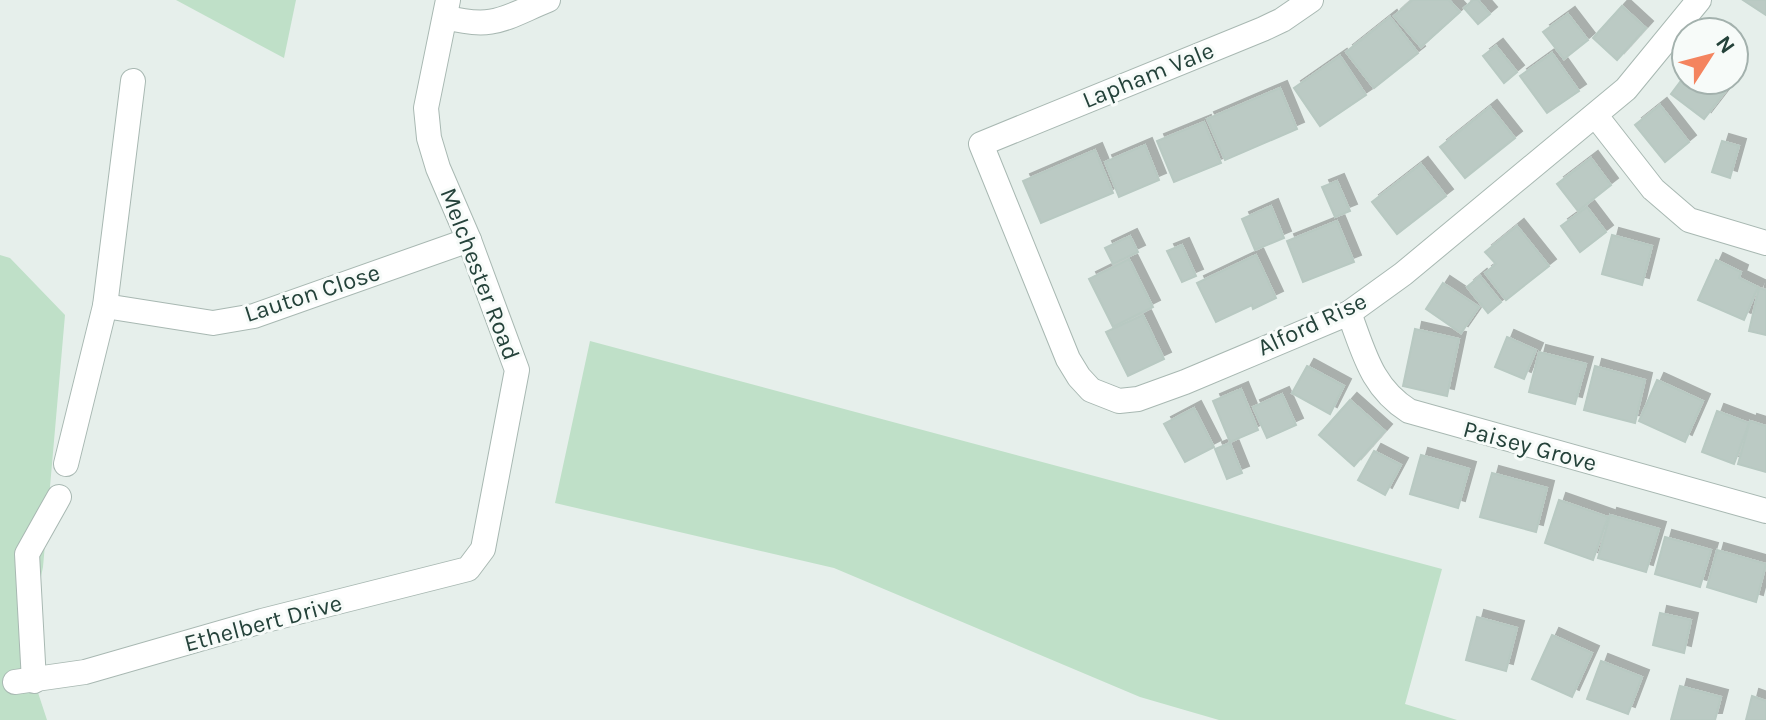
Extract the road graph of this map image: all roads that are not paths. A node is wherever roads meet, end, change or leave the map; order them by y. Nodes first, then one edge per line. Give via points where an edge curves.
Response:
1 (548, 0) edge
2 (1311, 0) edge
3 (1699, 0) edge
4 (447, 8) edge
5 (133, 81) dead end
6 (1596, 116) junction
7 (981, 144) joint
8 (469, 240) junction
9 (1766, 243) edge
10 (105, 306) junction
11 (1349, 313) junction
12 (66, 464) dead end
13 (59, 497) dead end
14 (1766, 511) edge
15 (483, 549) joint

1 - 4 street via 492,24 470,23
2 - 7 street, Lapham Vale via 1263,29
3 - 6 street, Alford Rise via 1647,66
4 - 8 street, Melchester Road via 426,108 438,168
5 - 10 street
6 - 9 street via 1653,189 1689,220
6 - 11 street, Alford Rise
7 - 11 street, Alford Rise via 1068,359 1091,390 1103,396 1119,401 1163,391
8 - 10 street, Lauton Close via 254,316 213,323
8 - 15 street, Melchester Road via 517,370
10 - 12 street
11 - 14 street, Paisey Grove via 1374,377 1409,411
13 - 15 street, Ethelbert Drive via 27,554 25,682 85,672 468,569

